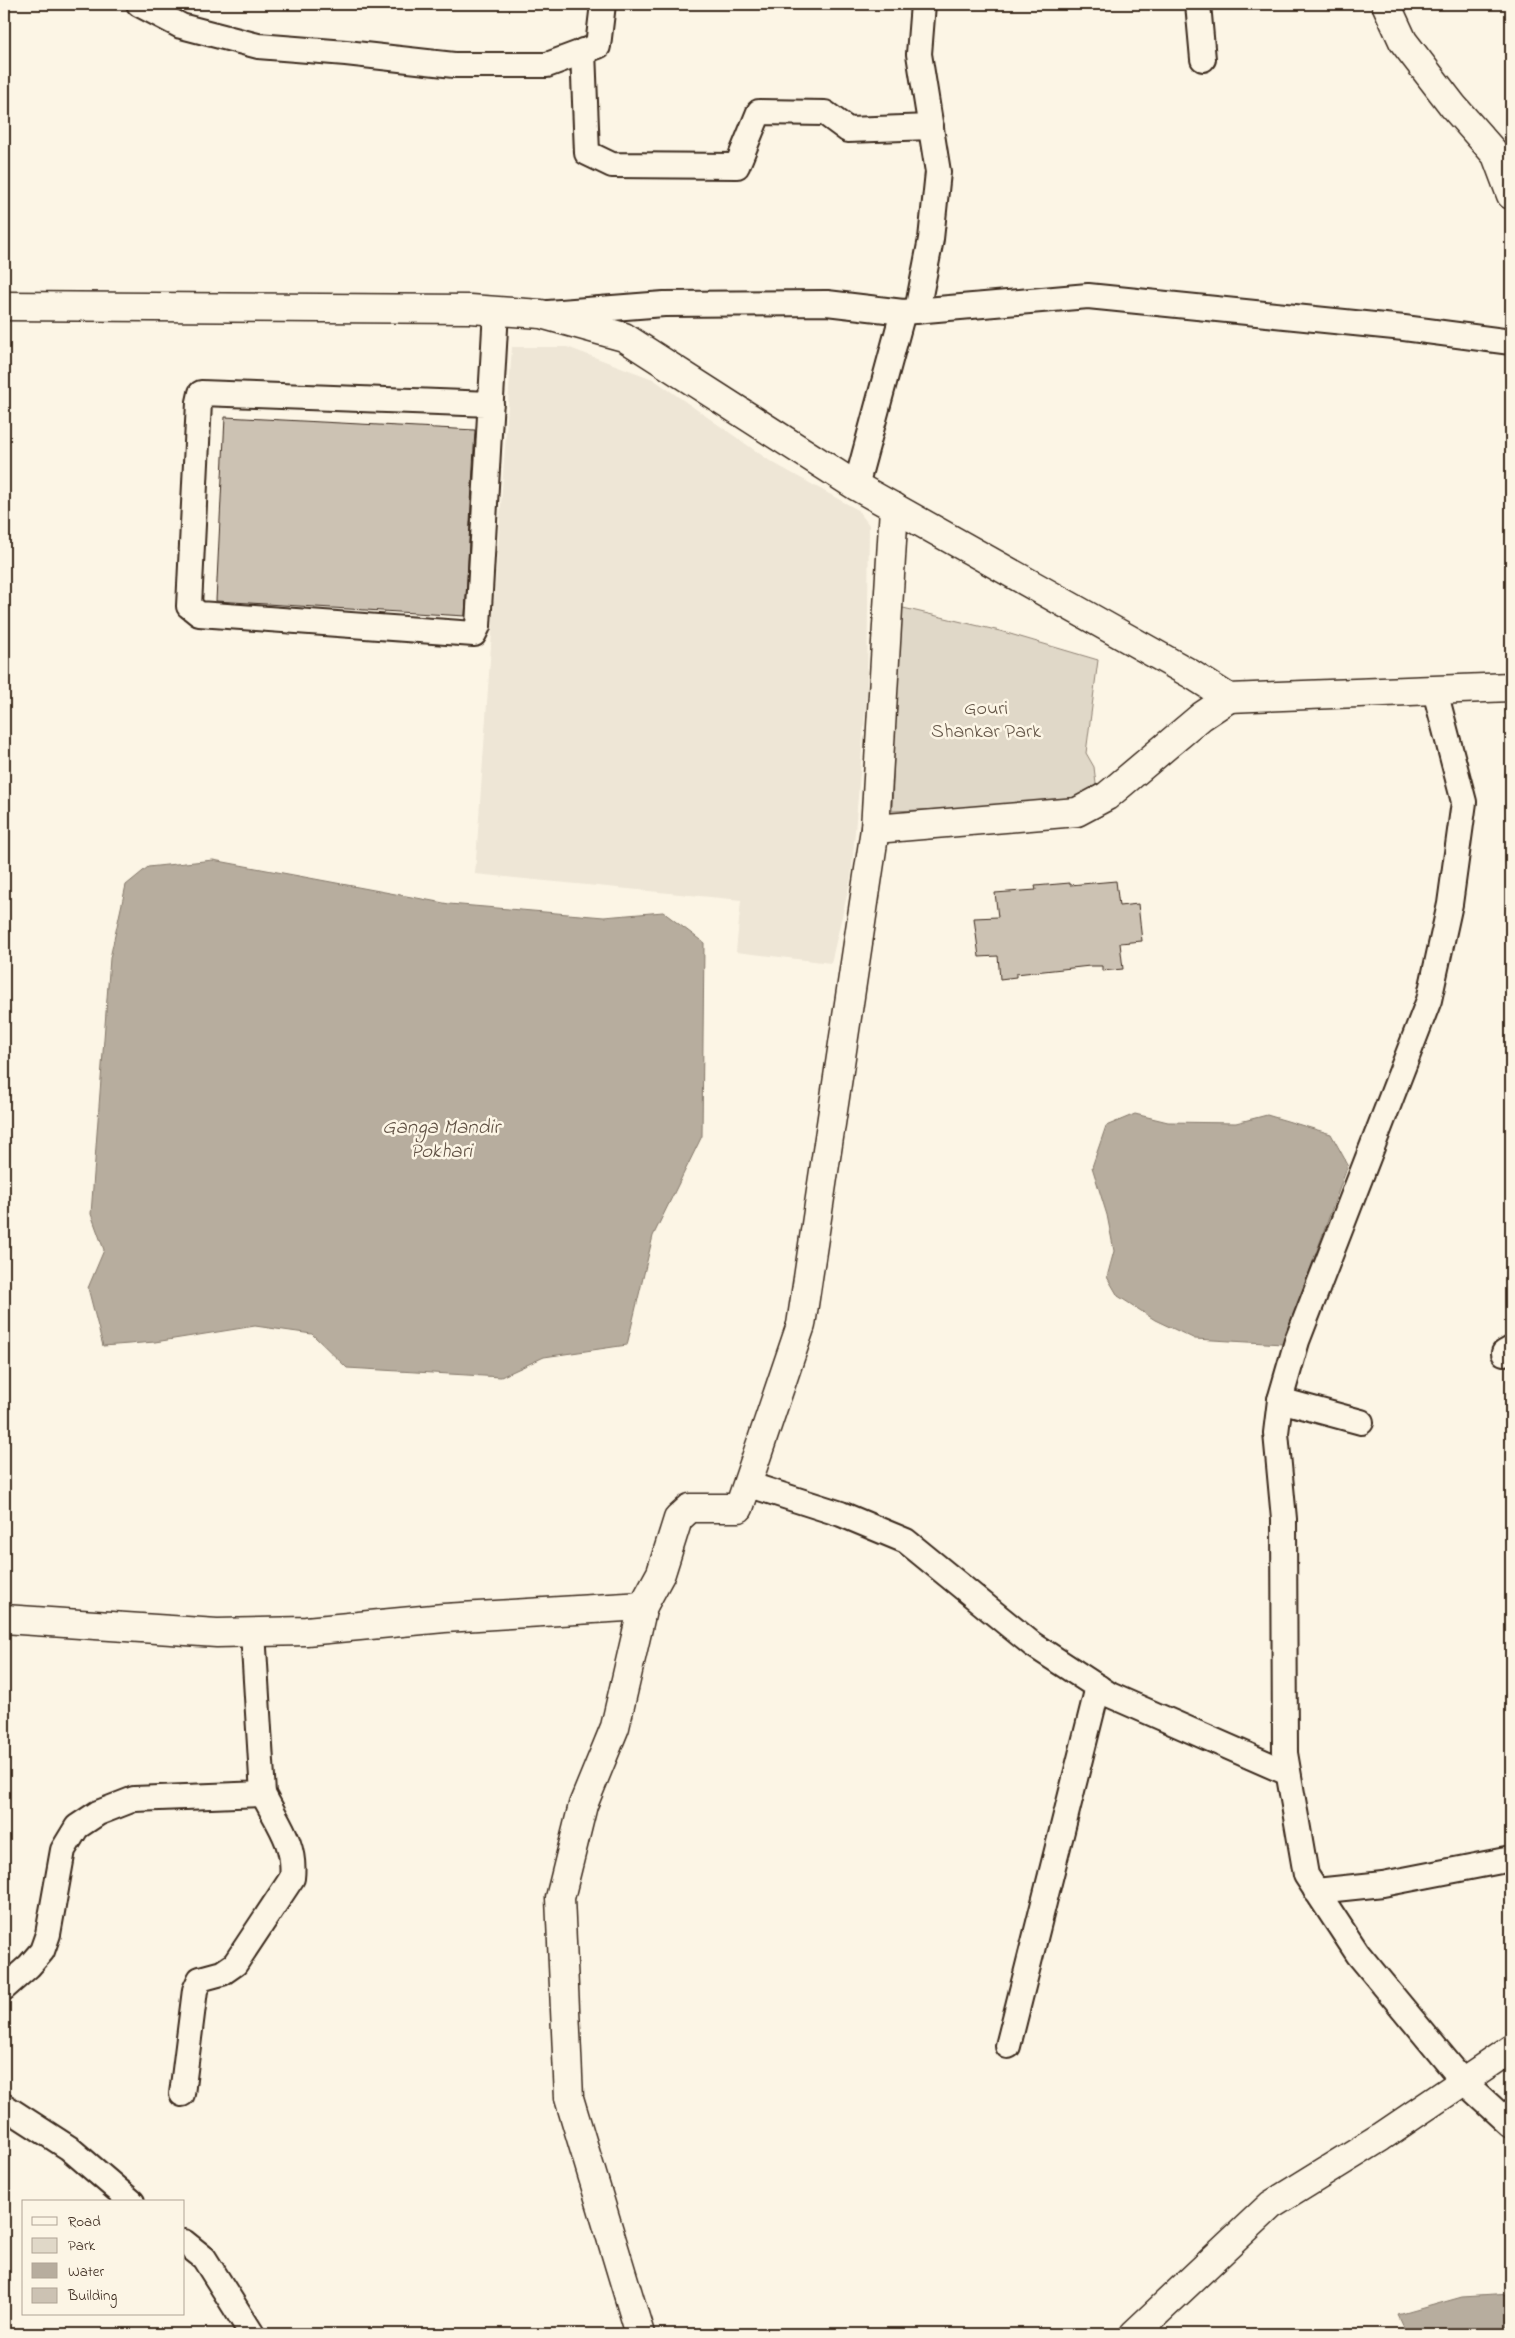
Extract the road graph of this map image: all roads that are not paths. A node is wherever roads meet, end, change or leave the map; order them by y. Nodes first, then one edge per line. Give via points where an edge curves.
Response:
1 (139, 4) edge
2 (603, 4) edge
3 (923, 4) edge
4 (1198, 4) edge
5 (1386, 4) edge
6 (583, 51) junction
7 (1203, 59) dead end
8 (931, 127) junction
9 (1511, 195) edge
10 (4, 306) edge
11 (496, 311) junction
12 (910, 311) junction
13 (541, 314) junction
14 (1511, 342) edge
15 (491, 404) junction
16 (856, 486) junction
17 (894, 507) junction
18 (1511, 686) edge
19 (1435, 691) junction
20 (1229, 698) junction
21 (875, 829) junction
22 (1280, 1400) junction
23 (1361, 1422) dead end
24 (746, 1484) junction
25 (643, 1606) junction
26 (4, 1619) edge
27 (252, 1632) junction
28 (1098, 1687) junction
29 (1288, 1773) junction
30 (263, 1794) junction
31 (1511, 1860) edge
32 (1316, 1891) junction
33 (4, 1988) edge
34 (1008, 2046) dead end
35 (1511, 2049) edge
36 (1463, 2081) junction
37 (182, 2094) dead end
38 (4, 2106) edge
39 (1511, 2124) edge
40 (130, 2200) edge
41 (185, 2243) edge
42 (252, 2334) edge
43 (640, 2334) edge
44 (1134, 2334) edge

1 - 6 street via 181,26 258,46 346,52 454,66 547,64
2 - 6 street via 598,46
3 - 8 street via 919,54
4 - 7 street
5 - 9 street via 1403,41 1496,156
6 - 8 street via 587,153 612,165 737,166 759,112 825,113 848,130
8 - 12 street via 938,172 931,239
10 - 11 street via 460,308
11 - 13 street
11 - 15 street
12 - 13 street via 827,303 664,304
12 - 14 street via 1088,296
12 - 16 street
13 - 16 street via 624,337
15 - 15 street via 478,626 474,634 199,614 189,606 202,393
16 - 17 street
17 - 20 street
17 - 21 street
18 - 19 street
19 - 20 street
19 - 22 street via 1464,802 1450,904 1438,962 1429,1000 1297,1341
20 - 21 street via 1202,716 1107,796 1077,812
21 - 24 street via 801,1325
22 - 23 street
22 - 29 street via 1276,1433 1284,1519 1285,1753
24 - 25 street via 739,1508 690,1508 678,1519 662,1573
24 - 28 street via 841,1514 906,1541 1032,1644
25 - 27 street via 444,1618 306,1631
25 - 43 street via 615,1728 583,1805 560,1898 569,2098
26 - 27 street via 217,1633
27 - 30 street
28 - 29 street
28 - 34 street
29 - 32 street via 1306,1875
30 - 33 street via 134,1799 98,1813 77,1827 63,1850 42,1951
30 - 37 street via 286,1835 294,1864 292,1878 235,1964 222,1973 200,1979 195,1990
31 - 32 street via 1383,1884
32 - 36 street via 1358,1954
35 - 36 street
36 - 39 street
36 - 44 street via 1381,2137 1271,2205
38 - 40 street via 69,2148
41 - 42 street via 204,2258

